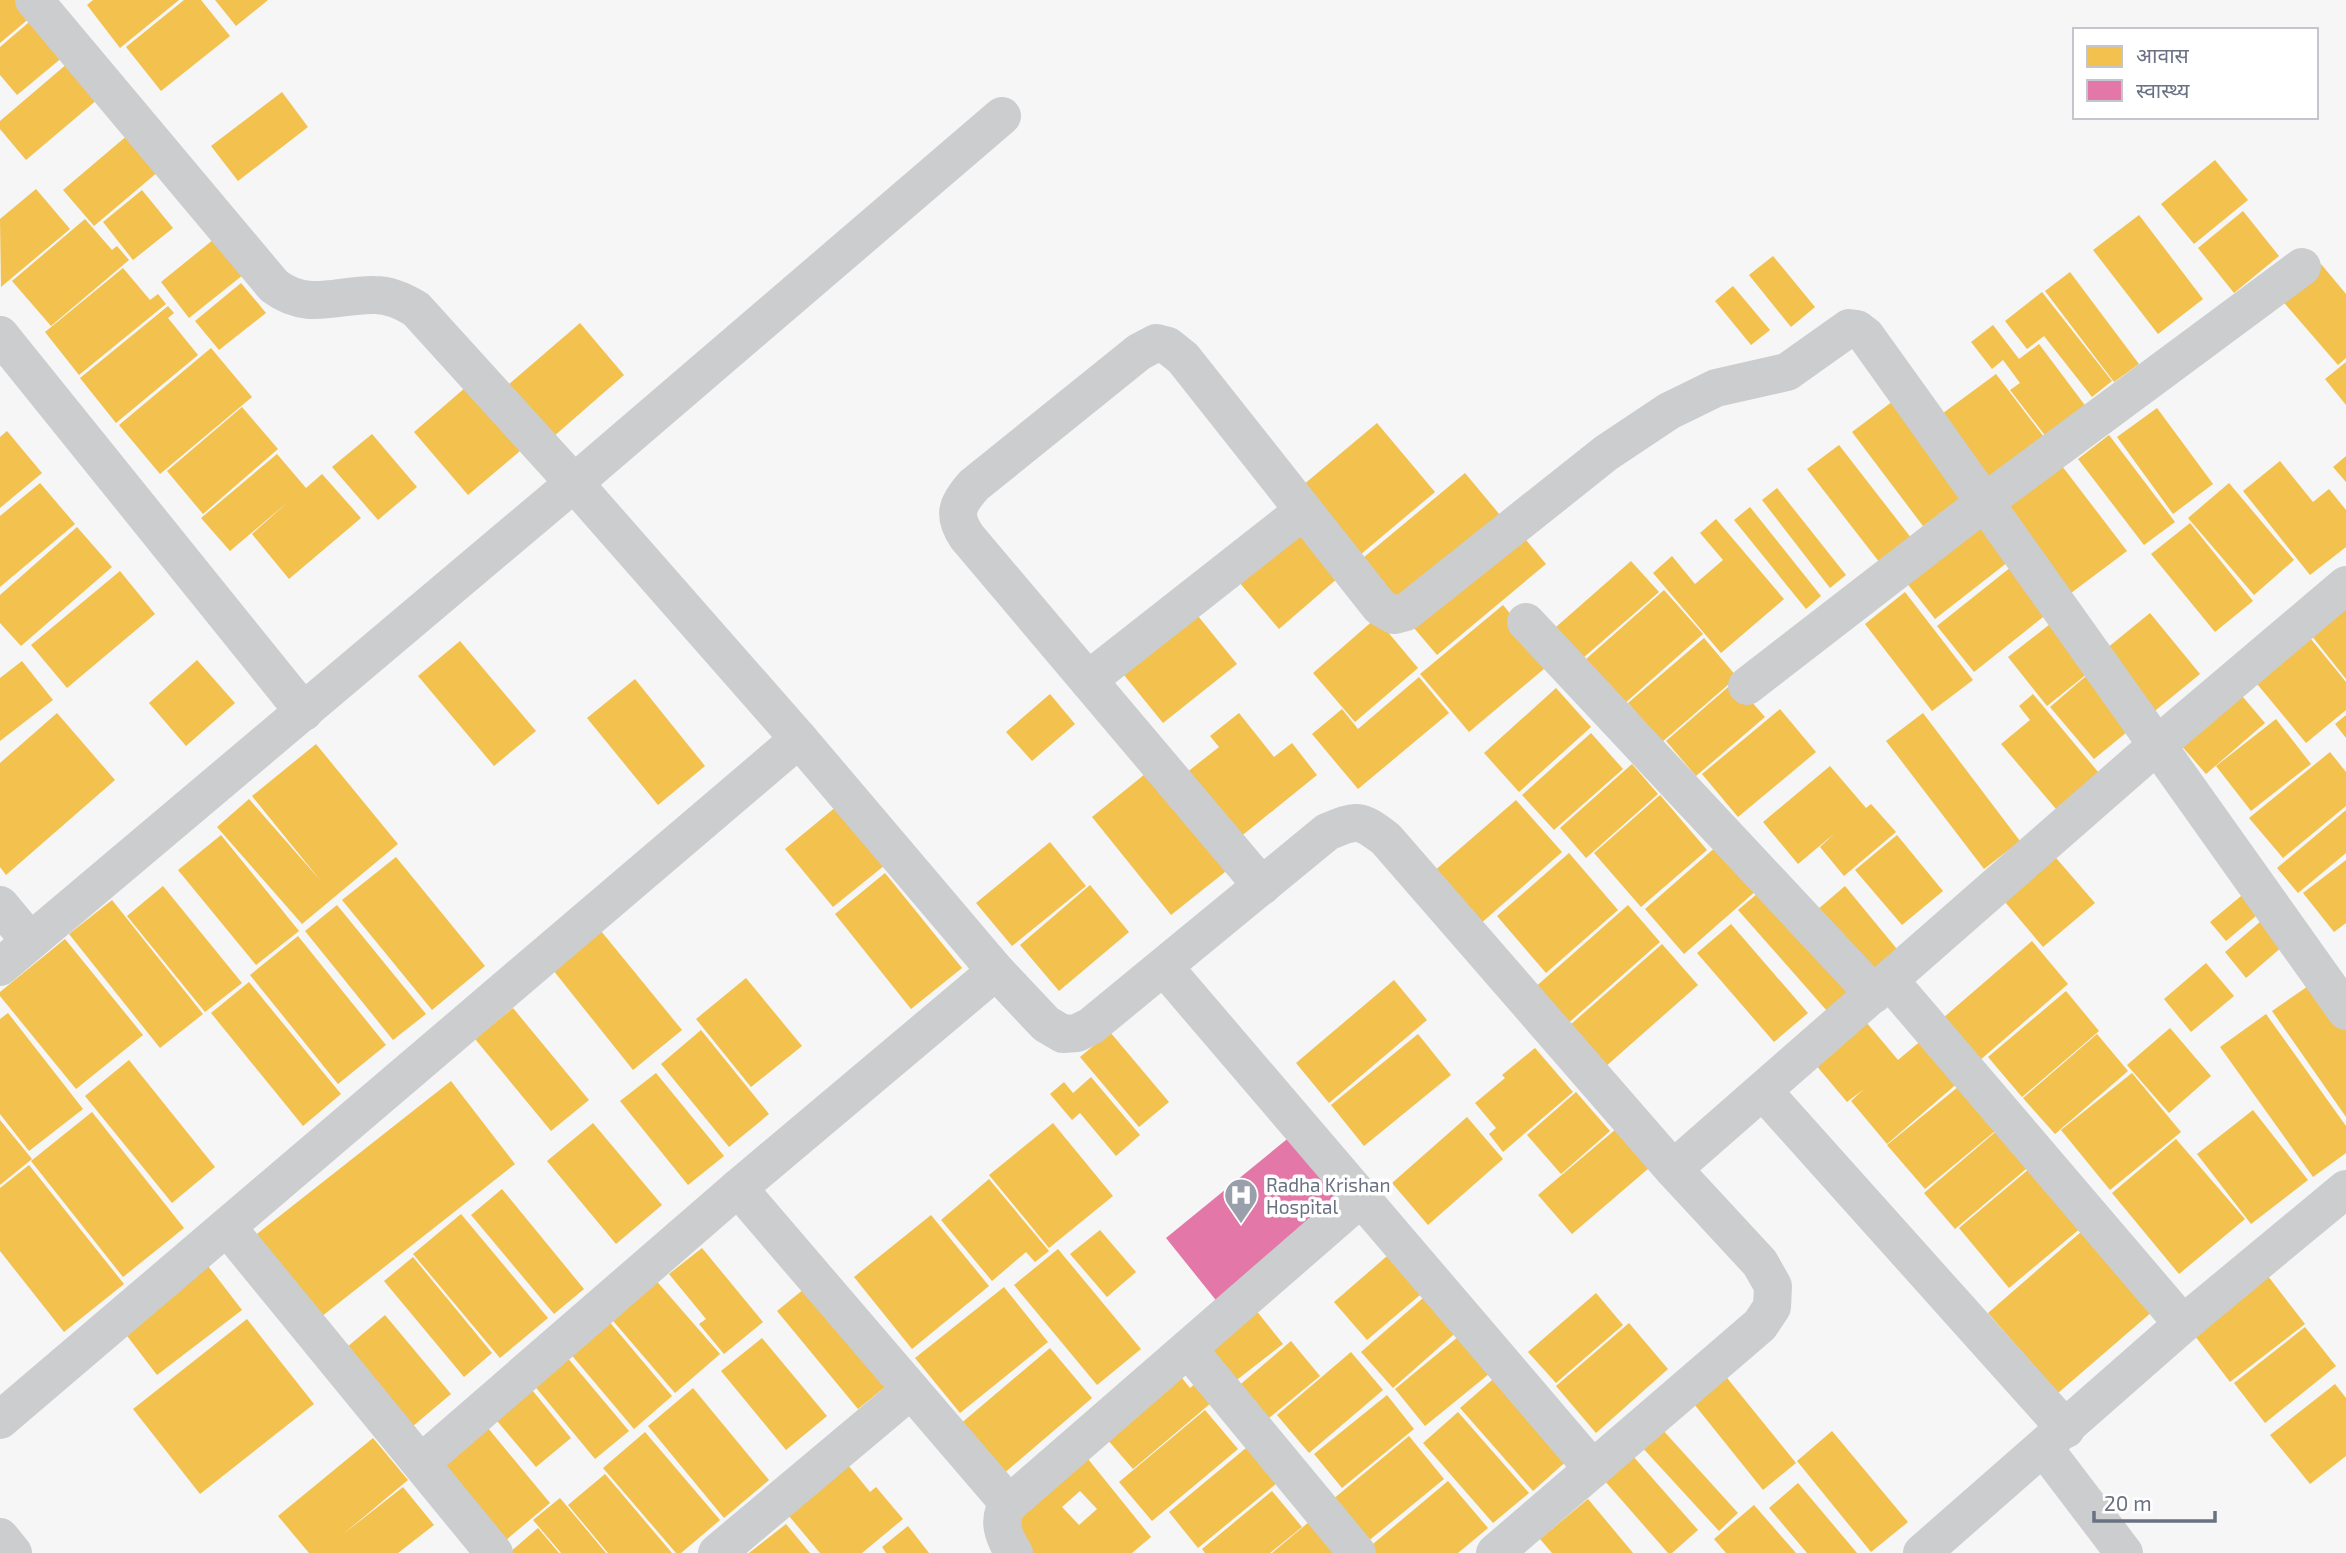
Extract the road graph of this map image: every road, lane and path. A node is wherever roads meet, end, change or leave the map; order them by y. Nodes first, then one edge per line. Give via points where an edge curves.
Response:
1 (34, 0) edge
2 (1002, 116) dead end
3 (2302, 267) dead end
4 (0, 335) edge
5 (574, 483) junction
6 (1985, 502) junction
7 (1303, 511) junction
8 (2346, 585) edge
9 (1526, 622) dead end
10 (1088, 680) junction
11 (1747, 686) dead end
12 (304, 712) junction
13 (799, 739) junction
14 (2156, 746) junction
15 (1262, 886) junction
16 (0, 905) edge
17 (30, 942) junction
18 (0, 967) edge
19 (1164, 967) junction
20 (996, 971) junction
21 (1882, 988) junction
22 (2346, 1011) edge
23 (1763, 1091) junction
24 (1673, 1169) junction
25 (738, 1188) junction
26 (2346, 1189) edge
27 (1361, 1198) junction
28 (228, 1227) junction
29 (2183, 1324) junction
30 (1188, 1349) junction
31 (911, 1390) junction
32 (0, 1420) edge
33 (2055, 1439) junction
34 (421, 1463) junction
35 (1593, 1469) junction
36 (1009, 1504) junction
37 (0, 1537) edge
38 (1535, 1541) edge
39 (13, 1553) edge
40 (494, 1553) edge
41 (717, 1553) edge
42 (1014, 1553) edge
43 (1357, 1553) edge
44 (1495, 1553) edge
45 (1922, 1553) edge
46 (2124, 1553) edge

1 - 5 street via 274,286 289,297 307,301 376,295 400,299 416,309
2 - 5 street
3 - 6 street
4 - 12 street
5 - 12 street
5 - 13 street
6 - 7 street via 1866,336 1849,328 1787,372 1716,388 1670,411 1606,453 1406,612 1394,615 1380,607
6 - 11 street
6 - 14 street
7 - 10 street
7 - 10 street via 1183,358 1156,343 1139,352 974,485 957,510 967,537
8 - 14 street
9 - 21 street
10 - 15 street
12 - 17 street
13 - 20 street
13 - 28 street
14 - 21 street
14 - 22 street
15 - 19 street
15 - 24 street via 1327,832 1348,823 1365,823 1386,839
16 - 17 street
17 - 18 street
19 - 20 street via 1091,1026 1063,1034 1046,1024
19 - 27 street
20 - 25 street
21 - 23 street
21 - 29 street
23 - 24 street
23 - 33 street
24 - 35 street via 1760,1263 1773,1286 1772,1307 1760,1325
25 - 31 street
25 - 34 street
26 - 29 street
27 - 30 street
27 - 35 street
28 - 32 street
28 - 34 street
29 - 33 street
30 - 36 street
30 - 43 street
31 - 36 street
31 - 41 street
33 - 45 street
33 - 46 street
34 - 40 street
35 - 38 street
36 - 42 street via 1001,1522
37 - 39 street
38 - 44 street

